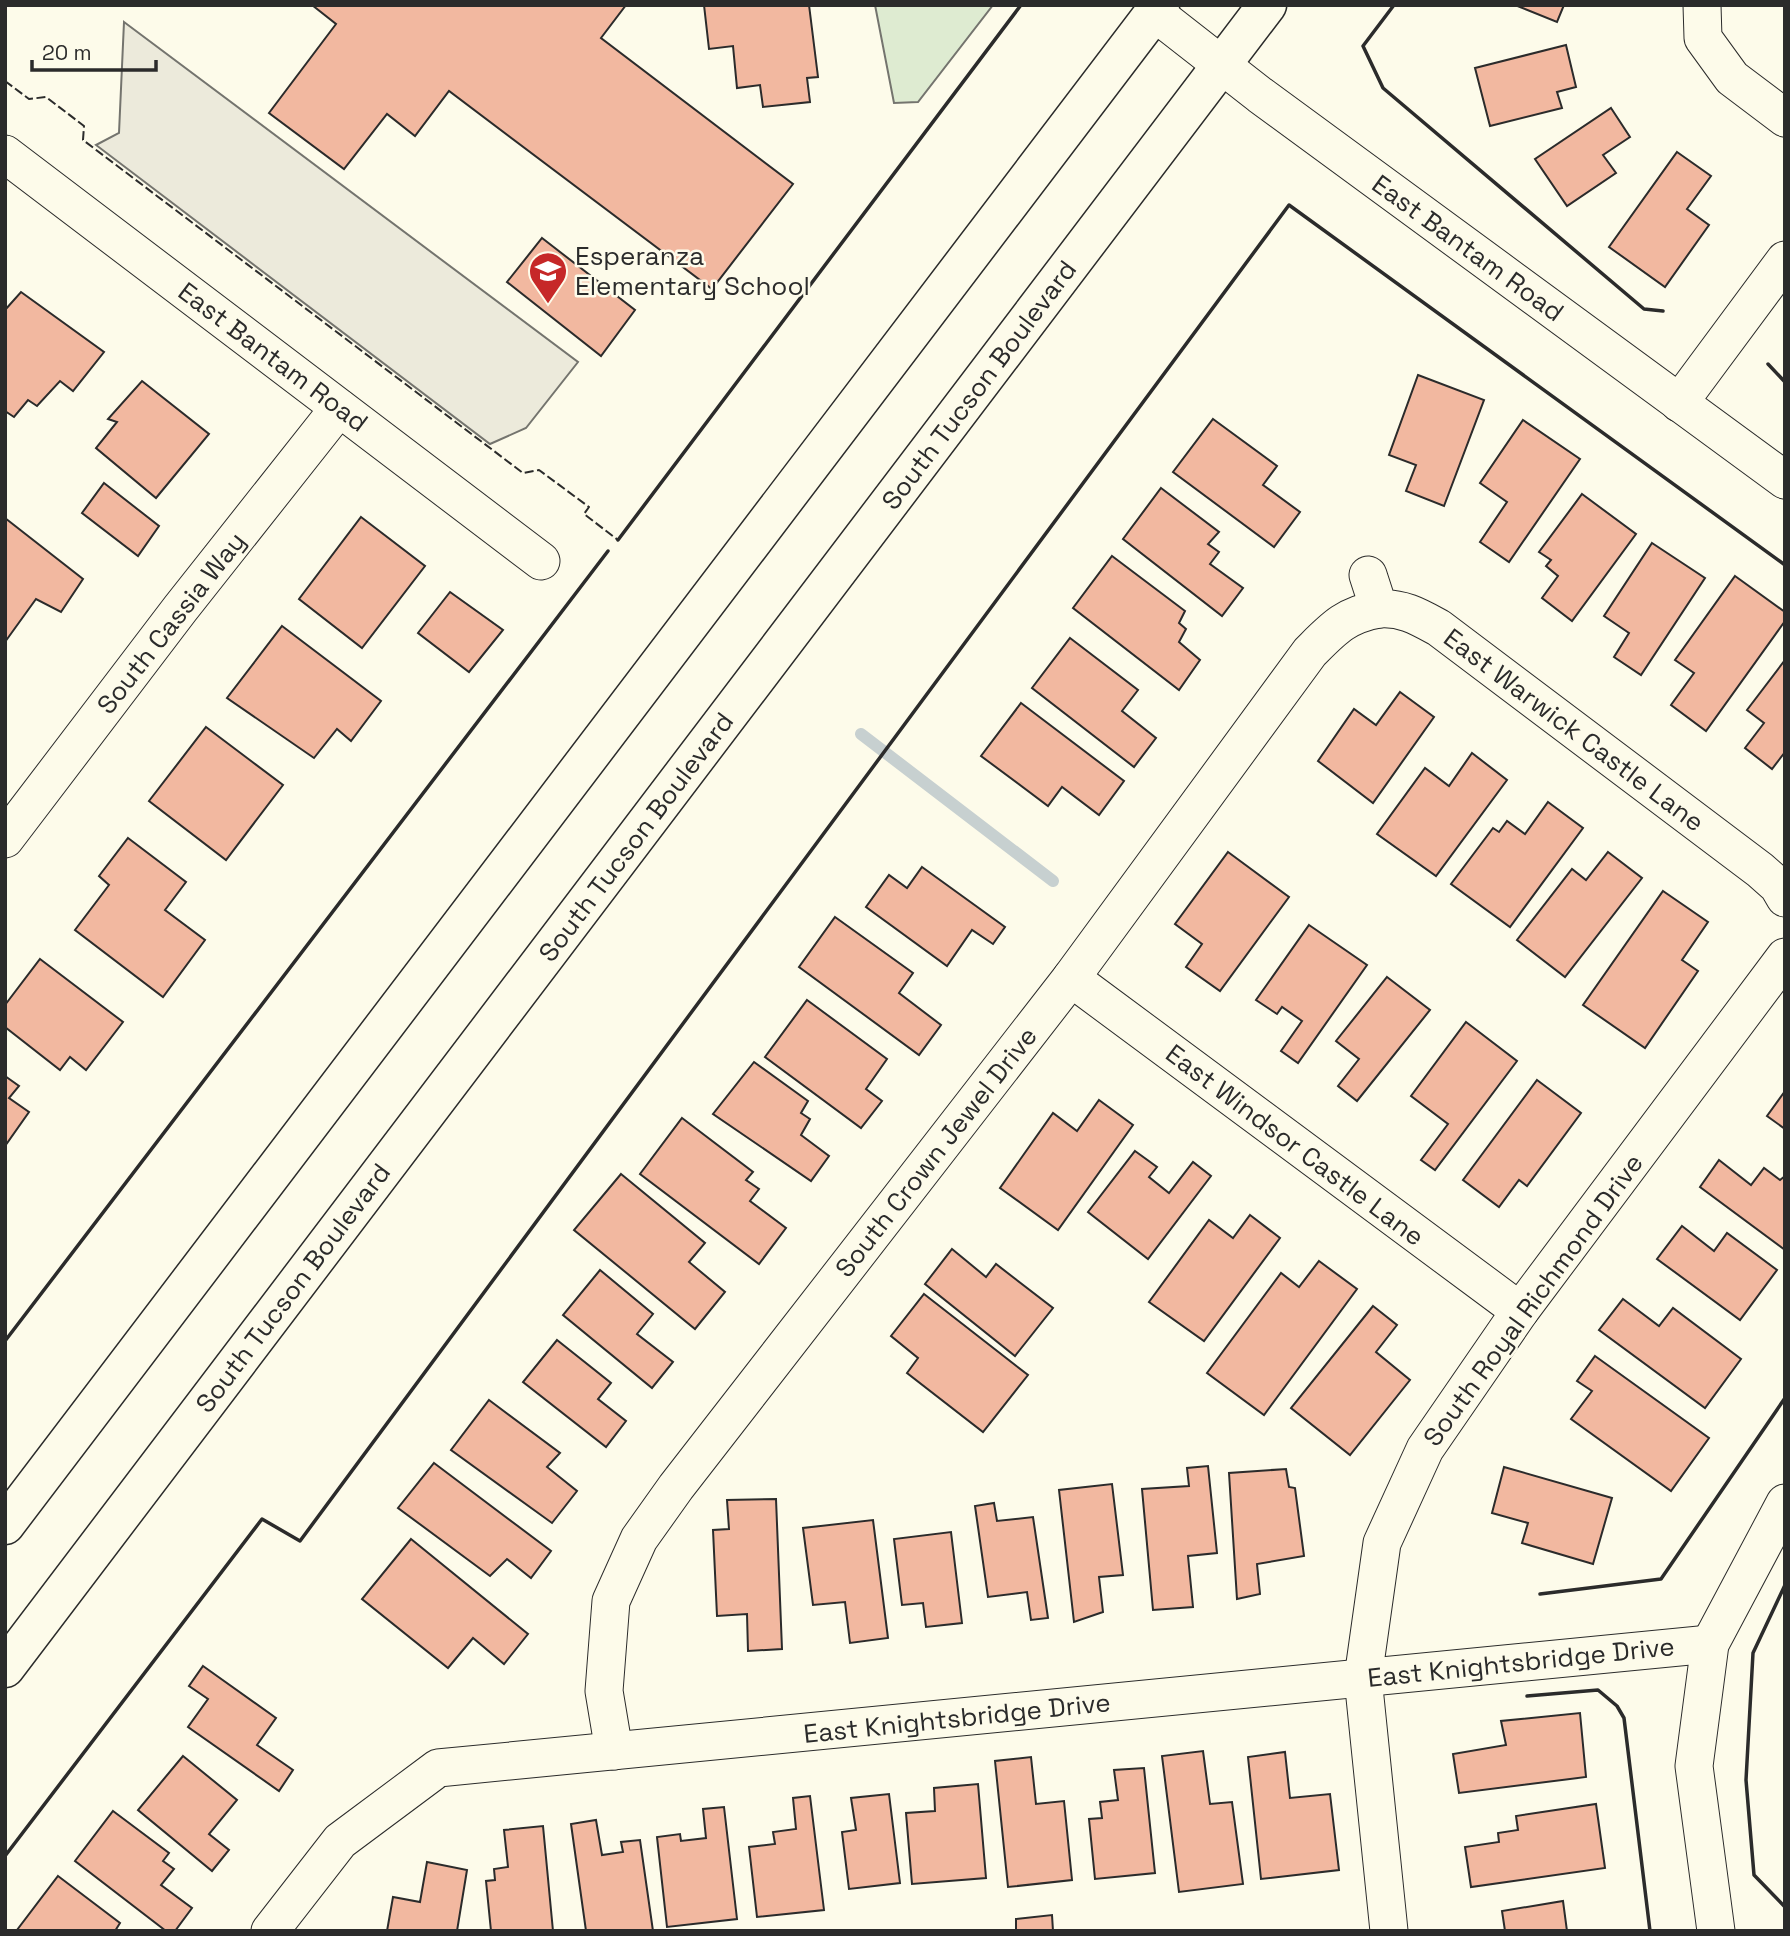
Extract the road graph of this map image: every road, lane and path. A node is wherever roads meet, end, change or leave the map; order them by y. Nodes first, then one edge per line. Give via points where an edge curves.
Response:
1 (1267, 5) edge
2 (1157, 9) edge
3 (1694, 24) edge
4 (1222, 64) junction
5 (1785, 118) edge
6 (5, 153) edge
7 (1785, 260) edge
8 (1679, 403) junction
9 (339, 408) junction
10 (1785, 480) edge
11 (541, 561) dead end
12 (1368, 575) dead end
13 (1379, 609) junction
14 (5, 839) edge
15 (1785, 898) edge
16 (1785, 957) edge
17 (1071, 978) junction
18 (1520, 1311) junction
19 (1785, 1503) edge
20 (5, 1525) edge
21 (1710, 1644) junction
22 (5, 1668) edge
23 (1363, 1678) junction
24 (614, 1751) junction
25 (270, 1931) edge
26 (1389, 1931) edge
27 (1716, 1931) edge

1 - 4 main road, South Tucson Boulevard
2 - 4 street, East Bantam Road
2 - 20 main road
3 - 5 street via 1732,78
4 - 8 street, East Bantam Road
4 - 22 main road, South Tucson Boulevard
6 - 9 street, East Bantam Road
7 - 8 street
8 - 10 street, East Bantam Road
9 - 11 street, East Bantam Road
9 - 14 street, South Cassia Way
12 - 13 street
13 - 15 street, East Warwick Castle Lane via 1410,612 1439,628 1760,870
13 - 17 street, South Crown Jewel Drive via 1357,613 1338,624 1310,652
16 - 18 street, South Royal Richmond Drive
17 - 18 street, East Windsor Castle Lane
17 - 24 street, South Crown Jewel Drive via 639,1539 611,1601 604,1691
18 - 23 street, South Royal Richmond Drive via 1425,1449 1382,1543
19 - 21 street
21 - 23 street, East Knightsbridge Drive
21 - 27 street via 1694,1766
23 - 24 street, East Knightsbridge Drive
23 - 26 street, South Royal Richmond Drive
24 - 25 street, East Knightsbridge Drive via 438,1768 340,1841

